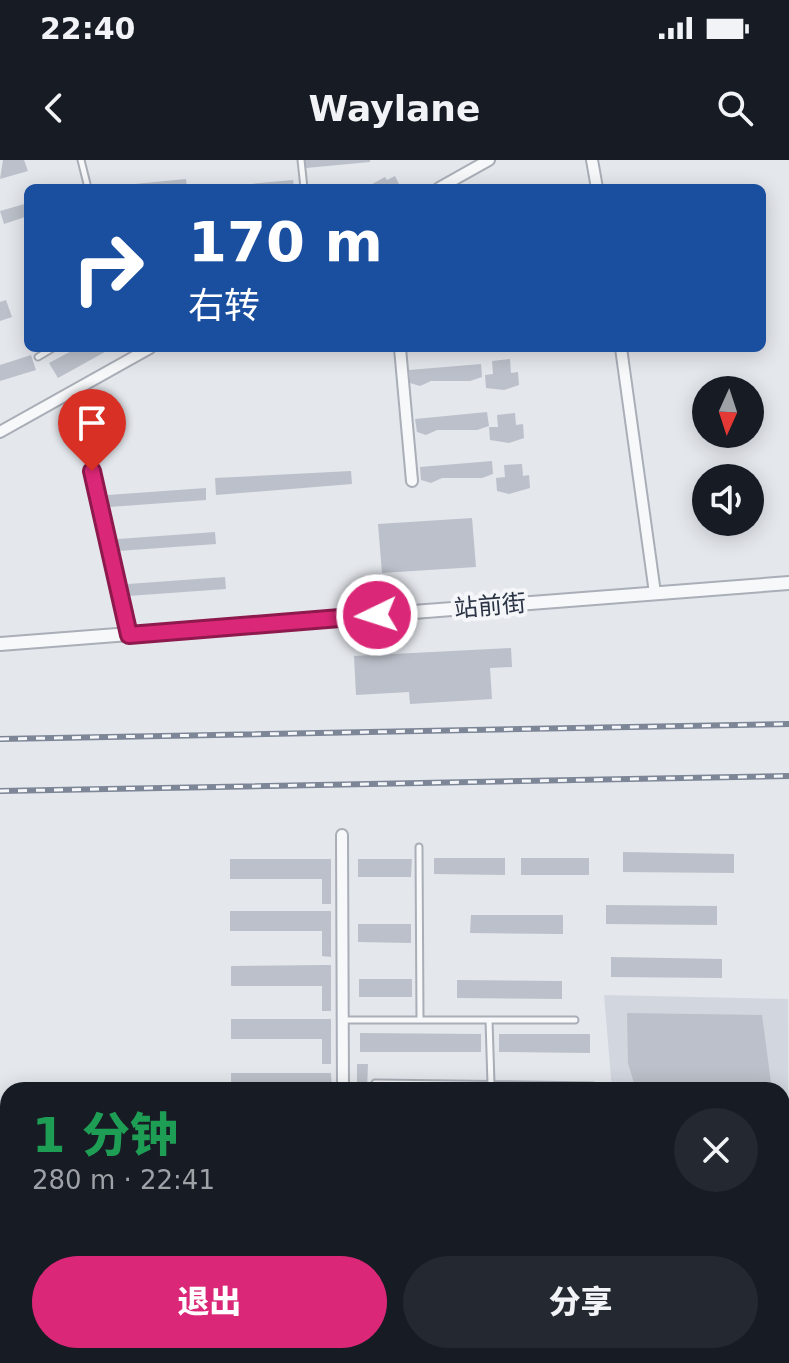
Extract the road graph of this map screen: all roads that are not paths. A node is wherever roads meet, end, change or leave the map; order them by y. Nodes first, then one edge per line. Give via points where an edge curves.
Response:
1 (81, 160) edge
2 (301, 160) edge
3 (489, 160) edge
4 (592, 160) edge
5 (87, 184) edge
6 (304, 184) edge
7 (446, 184) edge
8 (596, 184) edge
9 (46, 352) edge
10 (143, 352) edge
11 (400, 352) edge
12 (622, 352) edge
13 (38, 357) dead end
14 (0, 432) edge
15 (92, 471) dead end
16 (412, 481) dead end
17 (789, 583) edge
18 (655, 593) junction
19 (129, 635) junction
20 (0, 644) edge
21 (342, 835) dead end
22 (419, 847) dead end
23 (342, 1020) junction
24 (420, 1020) junction
25 (489, 1020) junction
26 (575, 1020) dead end
27 (343, 1082) edge
28 (491, 1082) edge

1 - 5 lane
2 - 6 lane
3 - 7 street
4 - 8 street
9 - 13 lane
10 - 14 street
11 - 16 street
12 - 18 street
15 - 19 lane
17 - 18 street, 站前街
18 - 19 street, 站前街
19 - 20 street, 站前街
21 - 23 street
22 - 24 lane
23 - 24 lane
23 - 27 street
24 - 25 lane
25 - 26 lane
25 - 28 lane

